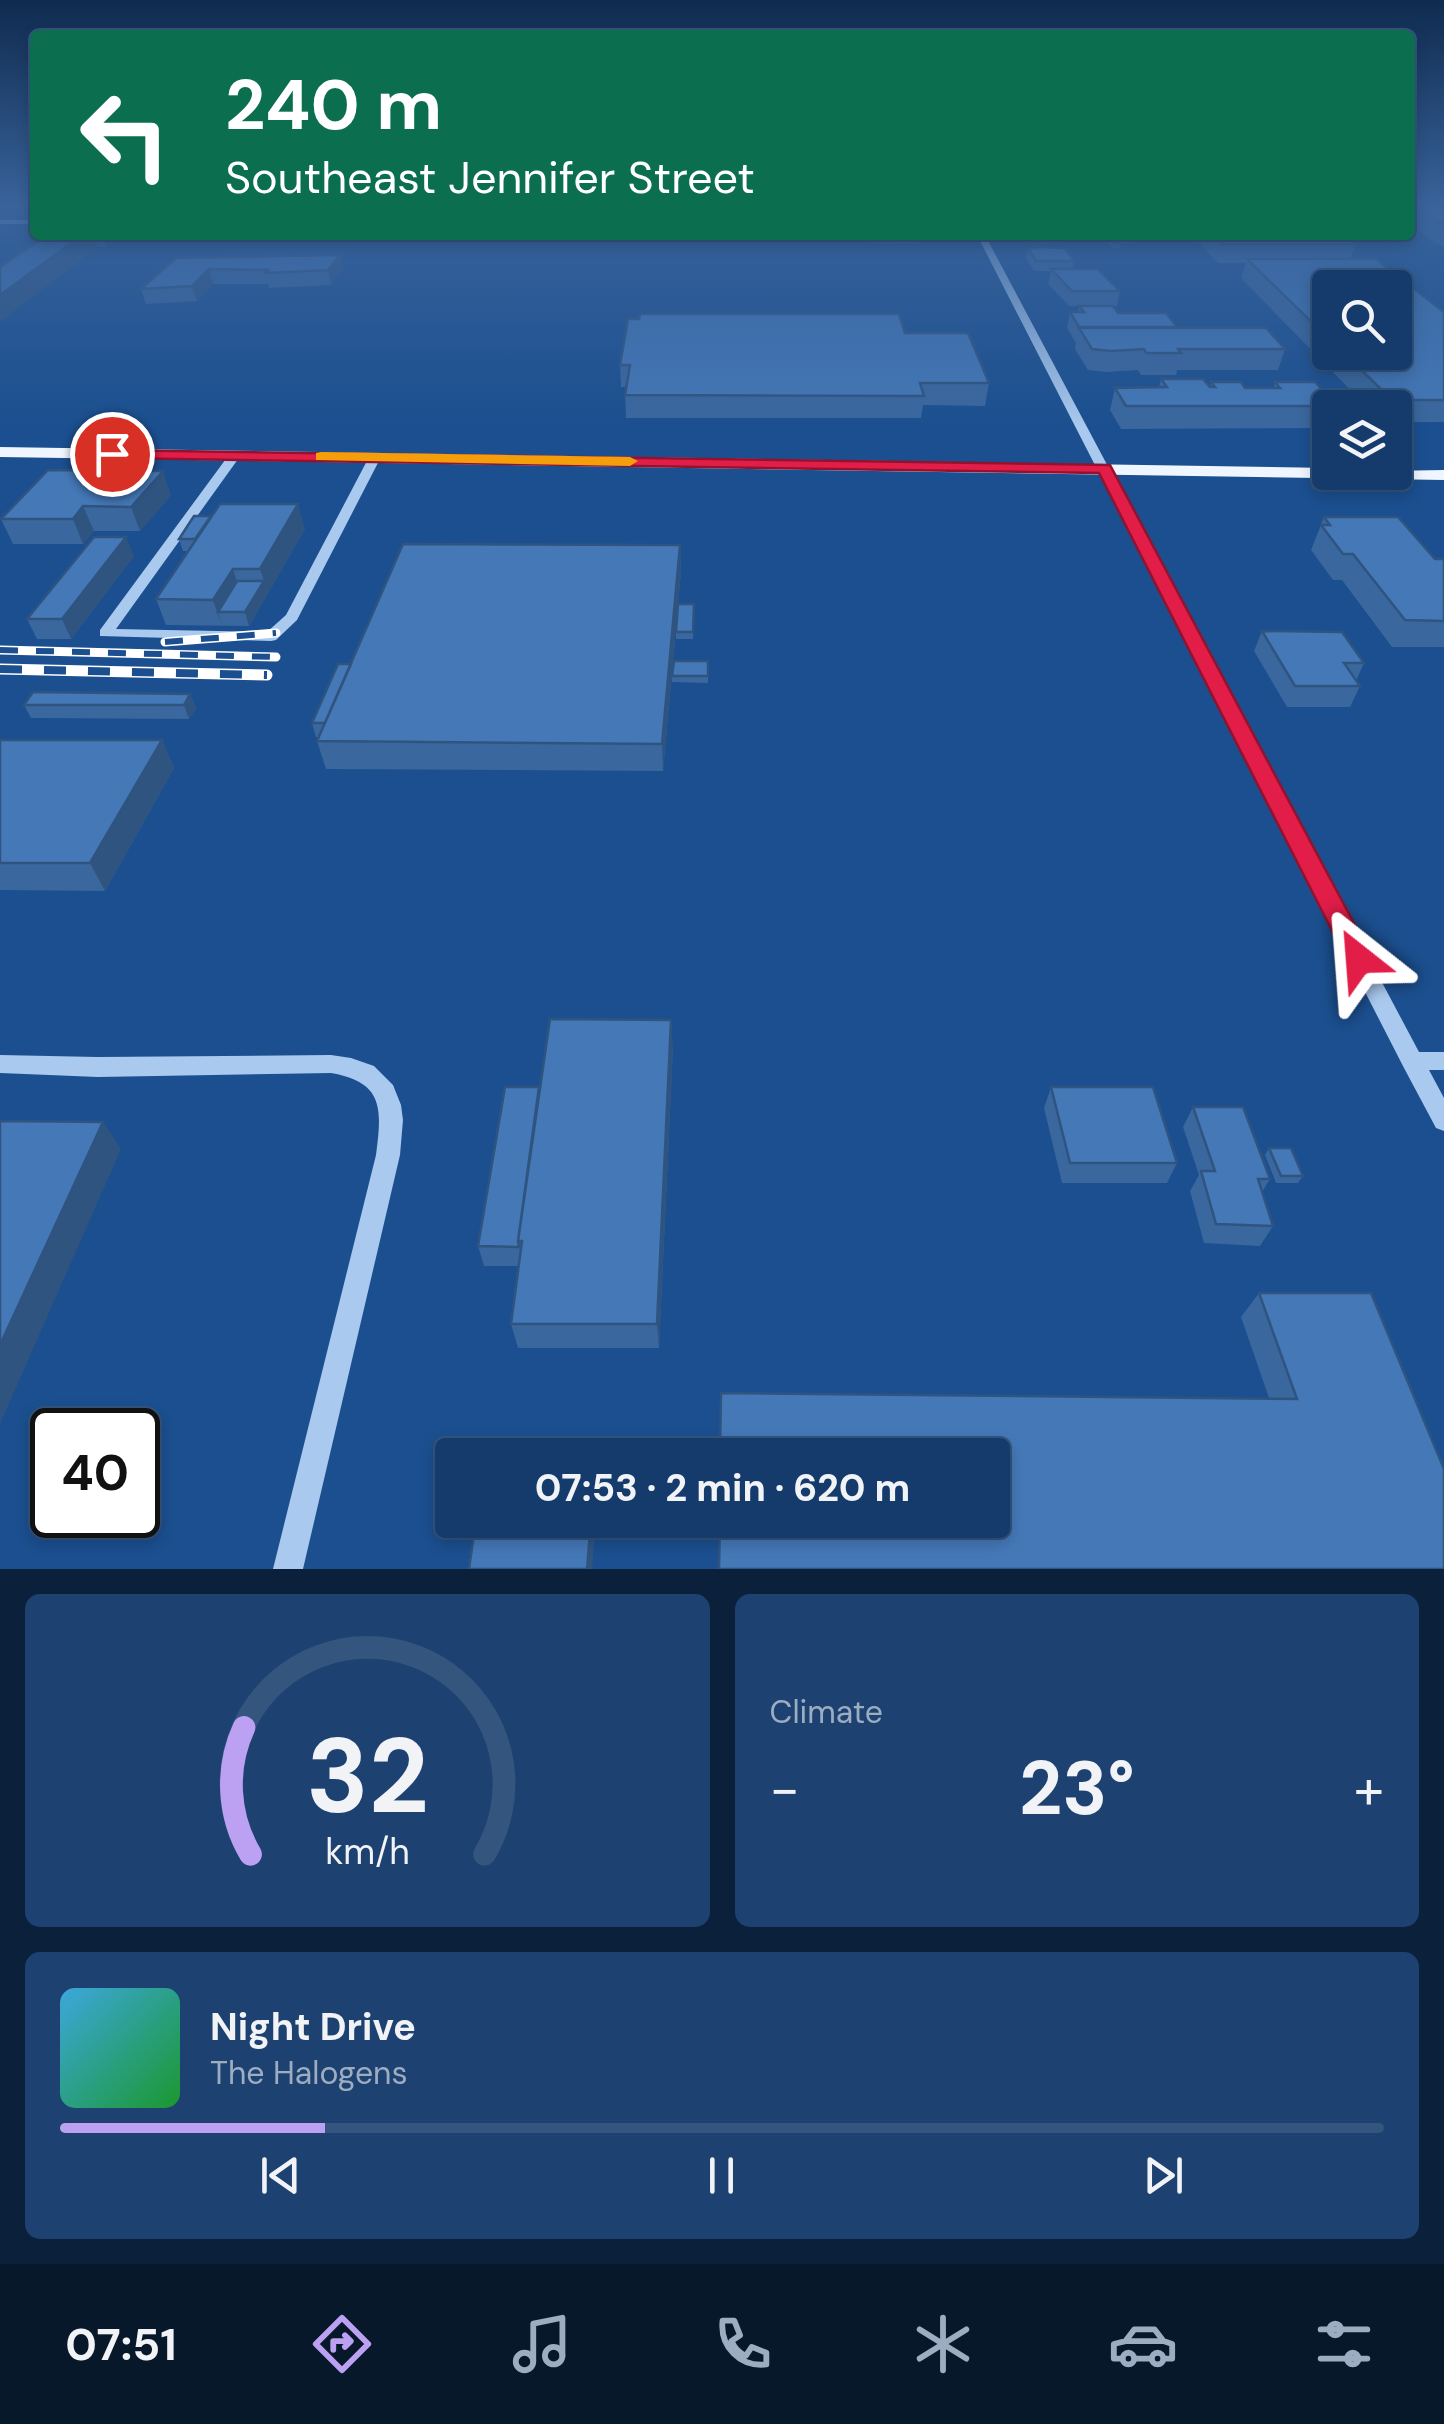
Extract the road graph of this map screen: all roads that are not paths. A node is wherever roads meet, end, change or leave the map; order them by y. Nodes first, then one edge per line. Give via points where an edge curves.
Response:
1 (1006, 280) edge
2 (0, 452) edge
3 (235, 455) junction
4 (375, 458) junction
5 (1105, 469) junction
6 (1444, 476) edge
7 (1412, 1060) junction
8 (1444, 1061) edge
9 (0, 1064) edge
10 (1444, 1121) edge
11 (288, 1569) edge

1 - 5 street
2 - 3 main road
3 - 4 main road
3 - 4 street via 105,632 271,638 292,617
4 - 5 main road
5 - 6 main road
5 - 7 street
7 - 8 street
7 - 10 street
9 - 11 street via 331,1064 357,1067 381,1084 392,1117 386,1166

